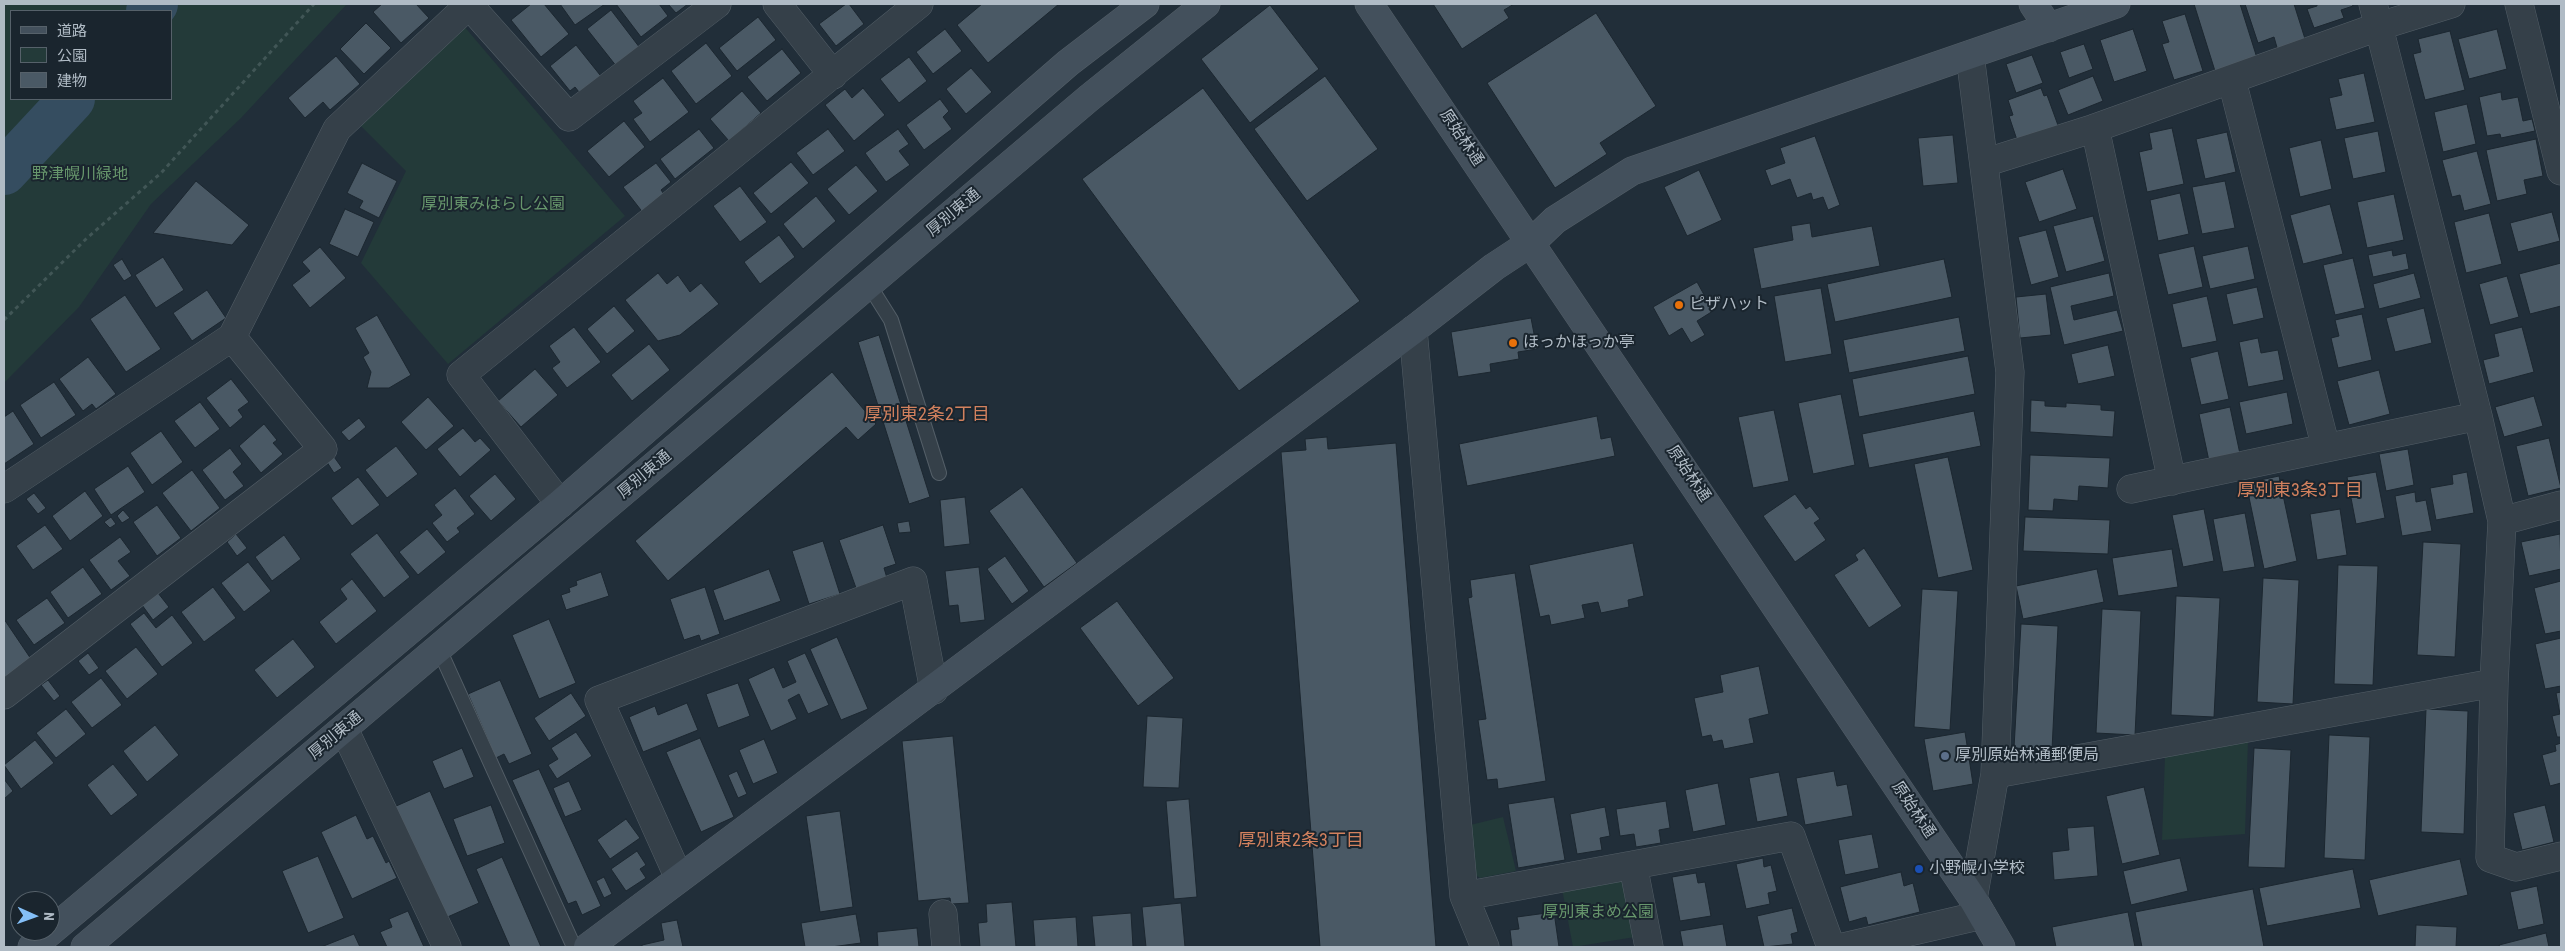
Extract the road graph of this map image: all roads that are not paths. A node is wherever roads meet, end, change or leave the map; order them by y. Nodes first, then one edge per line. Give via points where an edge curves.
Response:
1 (470, 4) edge
2 (717, 4) edge
3 (777, 4) edge
4 (919, 4) edge
5 (1206, 4) edge
6 (1370, 4) edge
7 (2033, 4) edge
8 (2116, 4) edge
9 (2451, 4) edge
10 (2519, 4) edge
11 (1138, 6) edge
12 (2376, 15) edge
13 (2049, 28) junction
14 (1970, 55) junction
15 (833, 74) junction
16 (2232, 80) junction
17 (2095, 128) junction
18 (1984, 164) junction
19 (2561, 171) edge
20 (1532, 242) junction
21 (869, 285) junction
22 (1414, 330) junction
23 (232, 337) junction
24 (2478, 416) junction
25 (2326, 448) junction
26 (938, 473) dead end
27 (2172, 481) junction
28 (4, 489) edge
29 (2131, 489) dead end
30 (560, 504) junction
31 (2561, 506) edge
32 (2502, 521) junction
33 (439, 649) junction
34 (2494, 683) junction
35 (934, 690) junction
36 (4, 695) edge
37 (344, 729) junction
38 (1994, 774) junction
39 (2561, 856) edge
40 (1633, 865) junction
41 (679, 878) junction
42 (1464, 896) junction
43 (1977, 907) junction
44 (943, 914) dead end
45 (32, 947) edge
46 (85, 947) edge
47 (447, 947) edge
48 (574, 947) edge
49 (588, 947) edge
50 (946, 947) edge
51 (1485, 947) edge
52 (1649, 947) edge
53 (1831, 947) edge
54 (1844, 947) edge
55 (2001, 947) edge

1 - 2 street via 570,118
1 - 23 street via 337,129
3 - 15 street
4 - 15 street
5 - 21 street, 厚別東通 via 1089,98
6 - 20 street, 原始林通
7 - 13 street
8 - 13 street
9 - 12 street
10 - 19 street
11 - 30 street, 厚別東通
12 - 16 street
12 - 24 street
13 - 14 street
14 - 18 street
14 - 20 street via 1632,171 1555,220
15 - 30 street via 461,375
16 - 17 street
16 - 25 street
17 - 18 street
17 - 27 street
18 - 38 street via 2010,372
20 - 22 street via 1494,267
20 - 43 street, 原始林通
21 - 26 lane via 891,320
21 - 33 street, 厚別東通
22 - 35 street
22 - 42 street
23 - 28 street
23 - 36 street via 323,449
24 - 25 street
24 - 32 street
25 - 27 street
27 - 29 street
30 - 45 street, 厚別東通
31 - 32 street
32 - 34 street
33 - 37 street, 厚別東通
33 - 48 lane
34 - 38 street
34 - 39 street via 2490,858 2516,867
35 - 41 street
35 - 41 street via 913,581 599,700
37 - 46 street, 厚別東通
37 - 47 street
38 - 43 street
40 - 42 street
40 - 52 street
40 - 53 street via 1791,836
41 - 49 street
42 - 51 street
43 - 54 street
43 - 55 street, 原始林通
44 - 50 street

